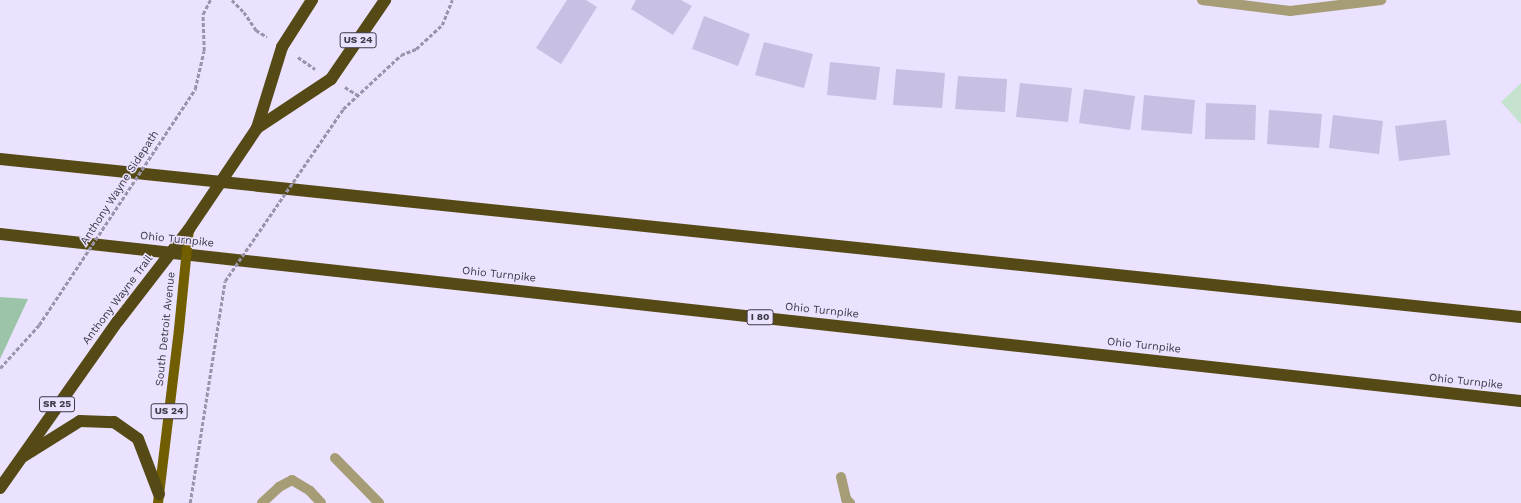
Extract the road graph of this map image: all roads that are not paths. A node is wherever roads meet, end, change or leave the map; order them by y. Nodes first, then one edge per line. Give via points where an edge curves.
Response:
1 (312, 0) edge
2 (385, 0) edge
3 (1202, 0) edge
4 (1382, 0) edge
5 (257, 128) junction
6 (0, 159) edge
7 (189, 229) junction
8 (0, 234) edge
9 (1521, 316) edge
10 (1521, 401) edge
11 (22, 457) junction
12 (335, 458) dead end
13 (841, 477) dead end
14 (0, 488) edge
15 (159, 498) edge
16 (262, 503) edge
17 (321, 503) edge
18 (379, 503) edge
19 (850, 503) edge

1 - 5 highway, Anthony Wayne Trail / US 24 via 282,47
2 - 5 highway, Anthony Wayne Trail / US 24 via 332,79
3 - 4 street via 1290,11
5 - 7 highway, Anthony Wayne Trail / US 24, bridge
6 - 9 highway
7 - 11 highway, Anthony Wayne Trail / SR 25, bridge via 118,321
7 - 15 main road, South Detroit Avenue / US 24, bridge
8 - 10 highway, Ohio Turnpike / I 80
11 - 14 highway, Anthony Wayne Trail / SR 25
11 - 15 highway via 80,421 114,422 138,439
12 - 18 street
13 - 19 street via 846,499
16 - 17 street via 279,487 292,480 310,491

